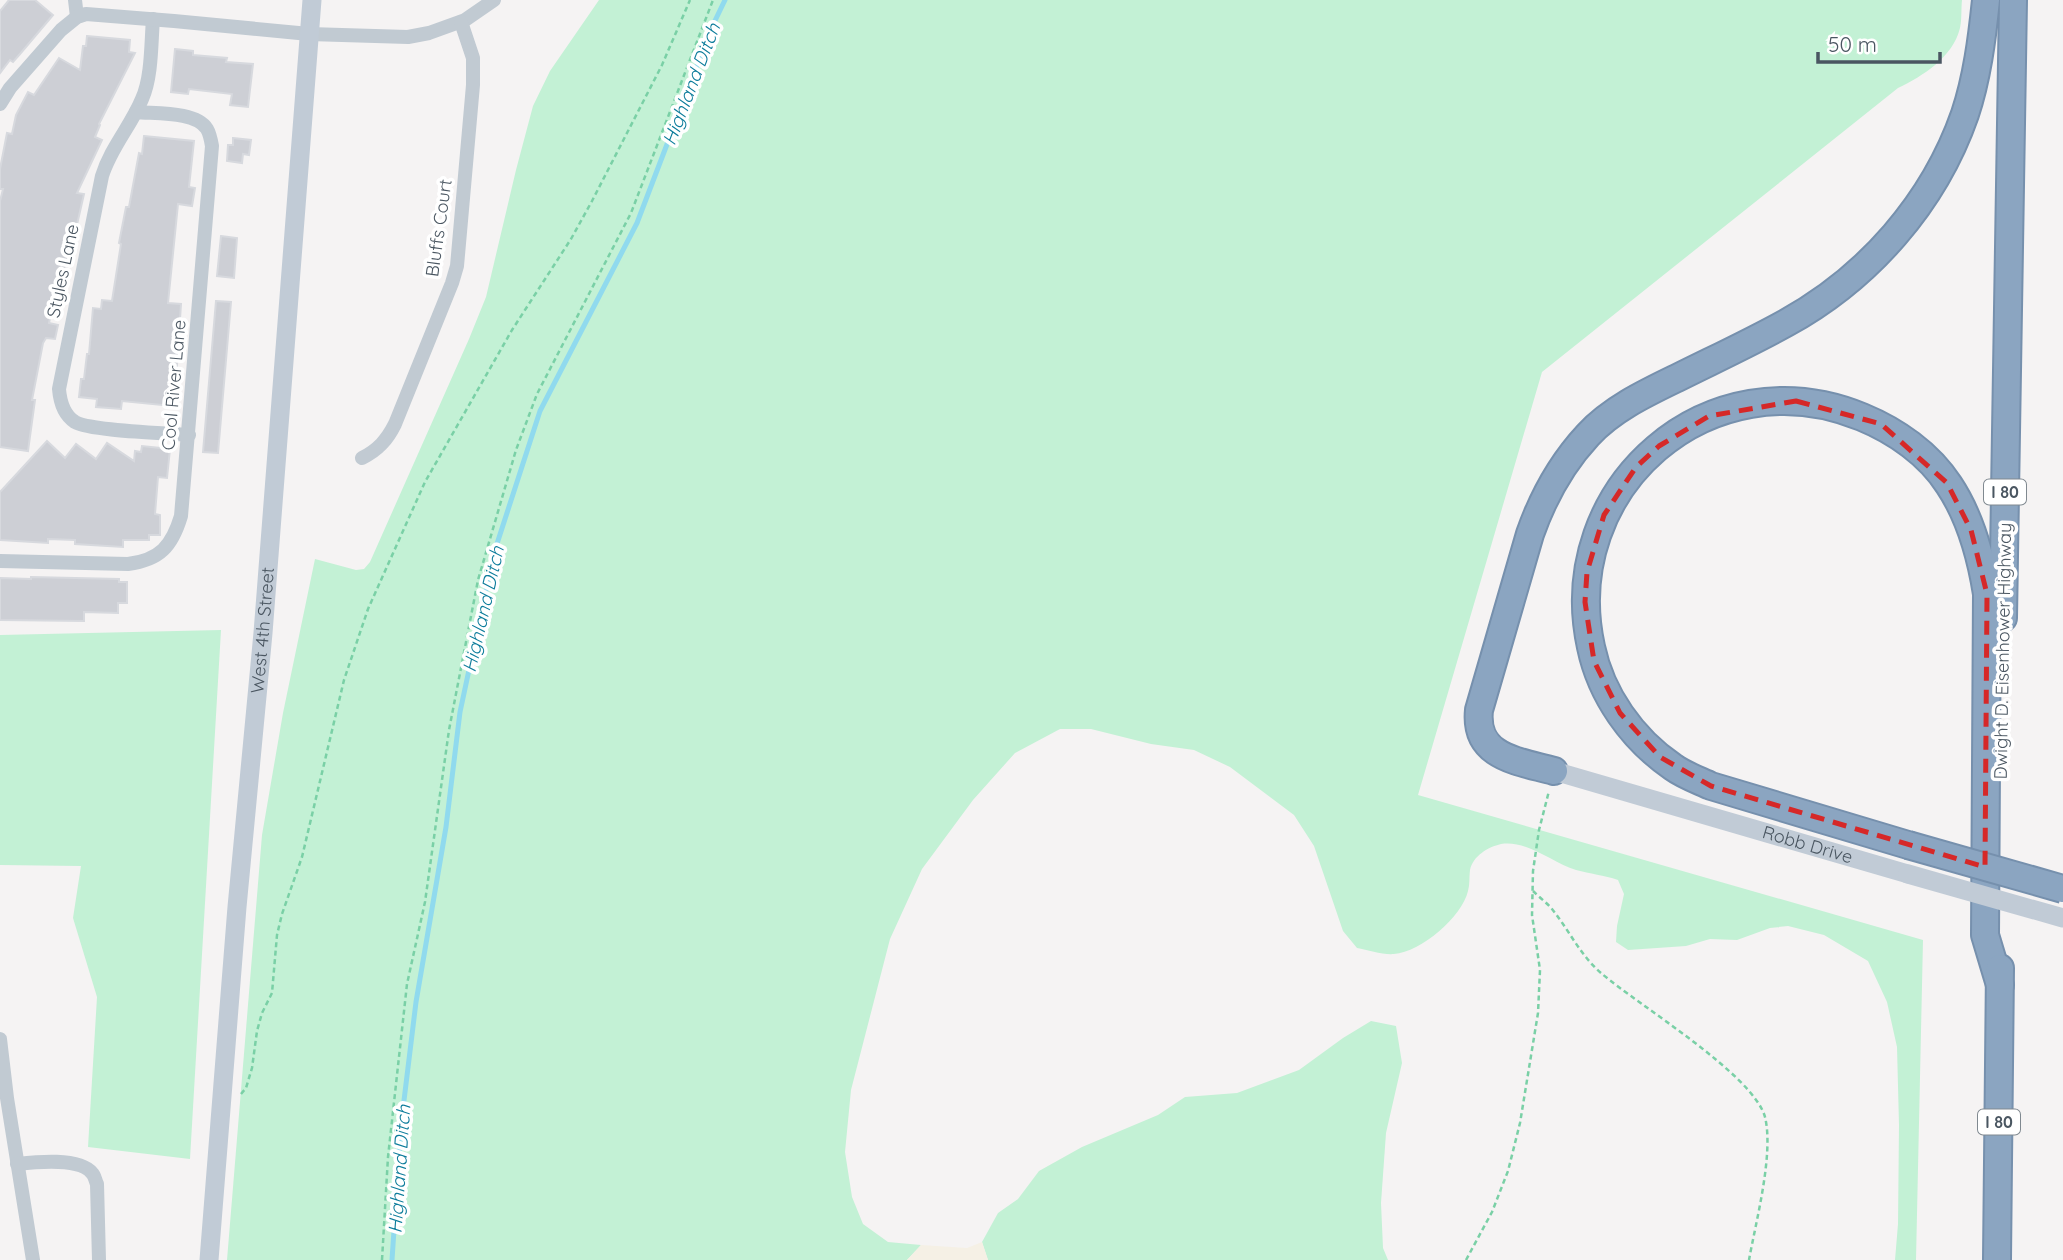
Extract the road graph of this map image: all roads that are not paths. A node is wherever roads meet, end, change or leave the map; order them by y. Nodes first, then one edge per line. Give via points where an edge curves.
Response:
1 (75, 0) edge
2 (312, 0) edge
3 (494, 0) edge
4 (1986, 0) edge
5 (2013, 0) edge
6 (77, 17) junction
7 (153, 19) junction
8 (461, 22) junction
9 (309, 34) junction
10 (0, 104) edge
11 (136, 112) junction
12 (189, 435) junction
13 (362, 458) dead end
14 (0, 561) edge
15 (1554, 771) joint
16 (2063, 889) edge
17 (2063, 918) edge
18 (2000, 985) junction
19 (0, 1039) edge
20 (17, 1164) junction
21 (33, 1260) edge
22 (99, 1260) edge
23 (209, 1260) edge
24 (1997, 1260) edge

1 - 6 street
2 - 9 main road, West 4th Street
3 - 8 street
4 - 15 highway via 1973,86 1954,143 1925,195 1889,242 1814,306 1608,417 1589,433 1553,481 1530,534 1478,722 1484,741 1498,753
5 - 18 highway, Dwight D. Eisenhower Highway / I 80
6 - 7 street
6 - 10 street
7 - 9 street
7 - 11 street, Styles Lane via 146,90
8 - 9 street via 408,37
8 - 13 street, Bluffs Court via 474,70 457,266 396,424 382,445
9 - 23 main road, West 4th Street
11 - 12 street, Cool River Lane via 192,117 209,132 212,146
11 - 12 street, Styles Lane via 102,176 60,399 68,416 83,425
12 - 14 street, Cool River Lane via 181,516 168,545 157,556 128,564
15 - 17 main road, Robb Drive, bridge
16 - 18 highway, bridge via 1908,845 1711,786 1666,762 1644,742 1604,688 1594,661 1586,612 1587,572 1604,515 1644,460 1682,429 1709,416 1737,407 1796,401 1825,405 1881,424 1928,460 1947,483 1981,559 1987,594 1985,935
18 - 24 highway, Dwight D. Eisenhower Highway / I 80
19 - 20 street
20 - 21 street
20 - 22 street via 65,1163 92,1173 97,1184

